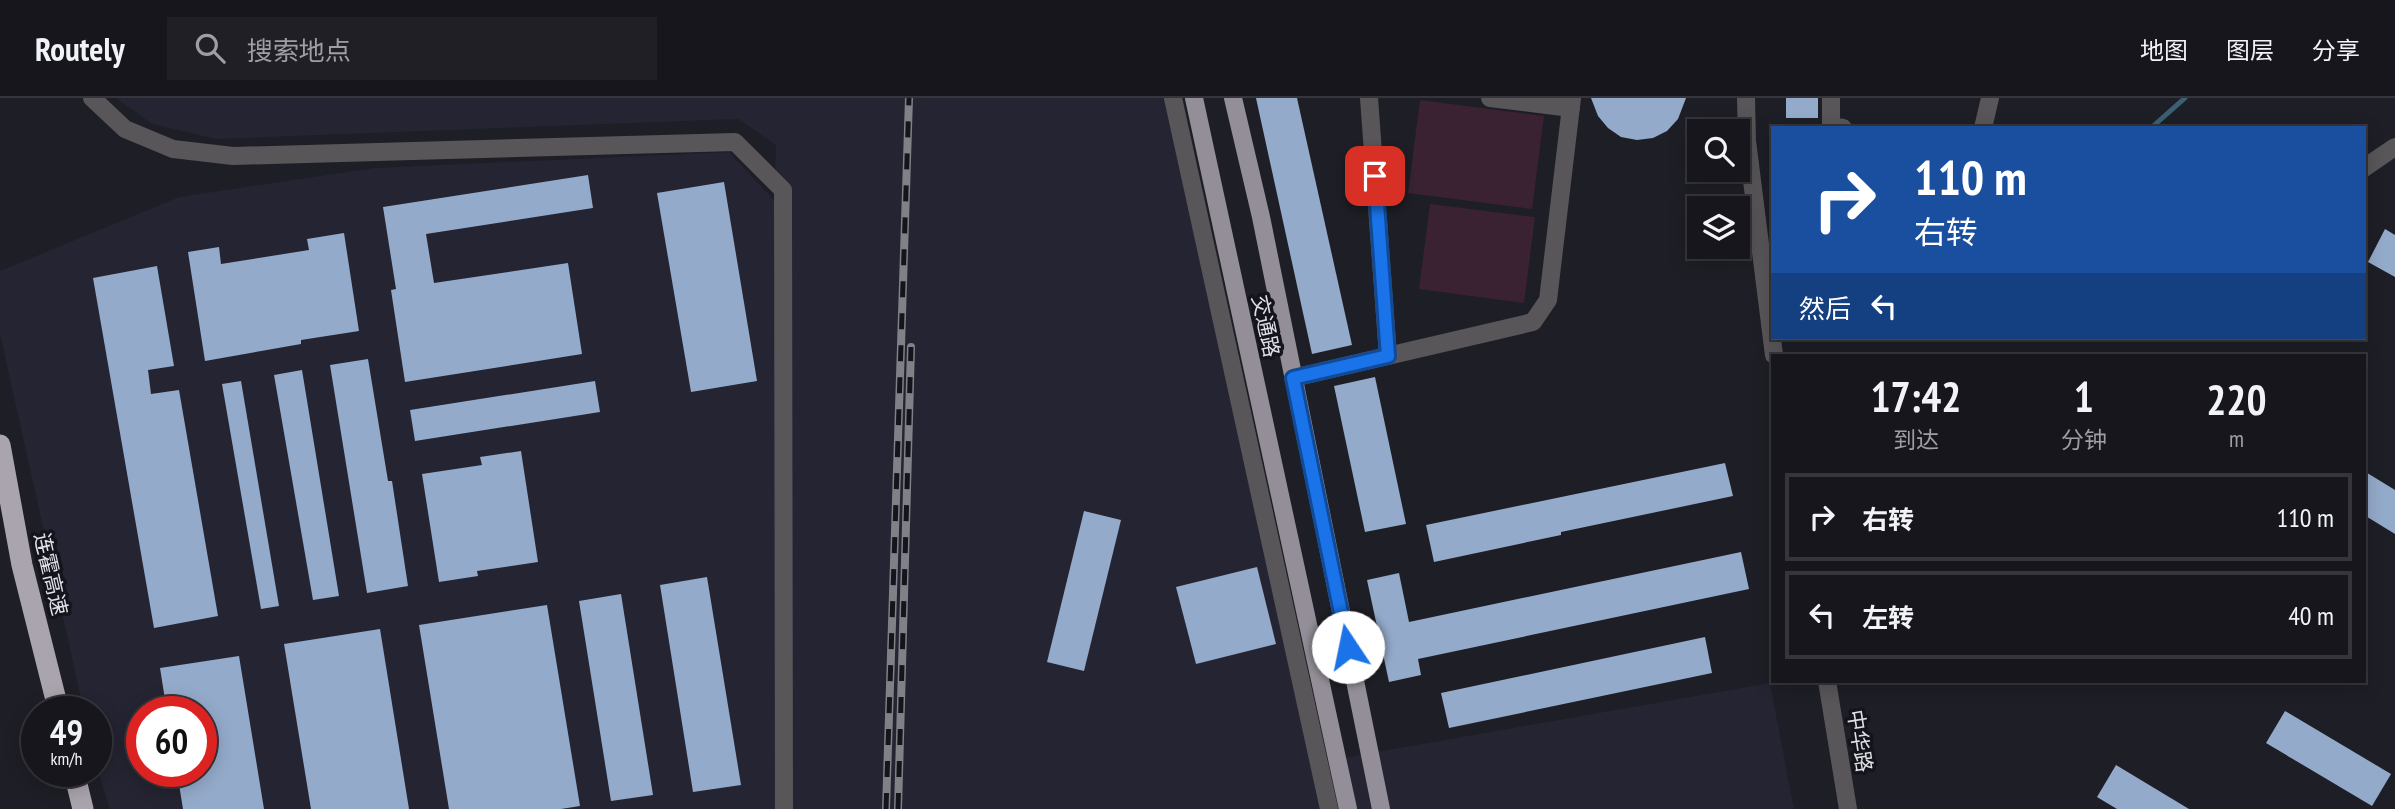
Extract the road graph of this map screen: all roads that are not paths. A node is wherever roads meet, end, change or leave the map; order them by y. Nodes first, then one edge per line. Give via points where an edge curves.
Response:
1 (92, 98) edge
2 (1174, 98) edge
3 (1194, 98) edge
4 (1233, 98) edge
5 (1369, 98) edge
6 (1490, 98) edge
7 (1746, 98) edge
8 (1831, 98) edge
9 (1990, 98) edge
10 (1571, 103) edge
11 (1831, 126) edge
12 (1983, 126) edge
13 (2395, 147) edge
14 (2366, 167) edge
15 (1770, 311) edge
16 (1388, 356) junction
17 (1293, 378) junction
18 (0, 445) edge
19 (1827, 683) edge
20 (55, 696) edge
21 (78, 787) edge
22 (83, 809) edge
23 (783, 809) edge
24 (1329, 809) edge
25 (1348, 809) edge
26 (1381, 809) edge
27 (1848, 809) edge

1 - 23 street via 125,128 173,149 233,156 735,142 783,190
2 - 24 street
3 - 25 main road, 交通路
4 - 17 main road, 交通路
5 - 16 street
6 - 10 street
7 - 15 street via 1746,141
8 - 11 street
9 - 12 street
10 - 16 street via 1548,300 1533,322
13 - 14 street
16 - 17 street
17 - 26 main road, 交通路
18 - 20 highway, 连霍高速 via 22,565
19 - 27 street, 中华路
21 - 22 highway

